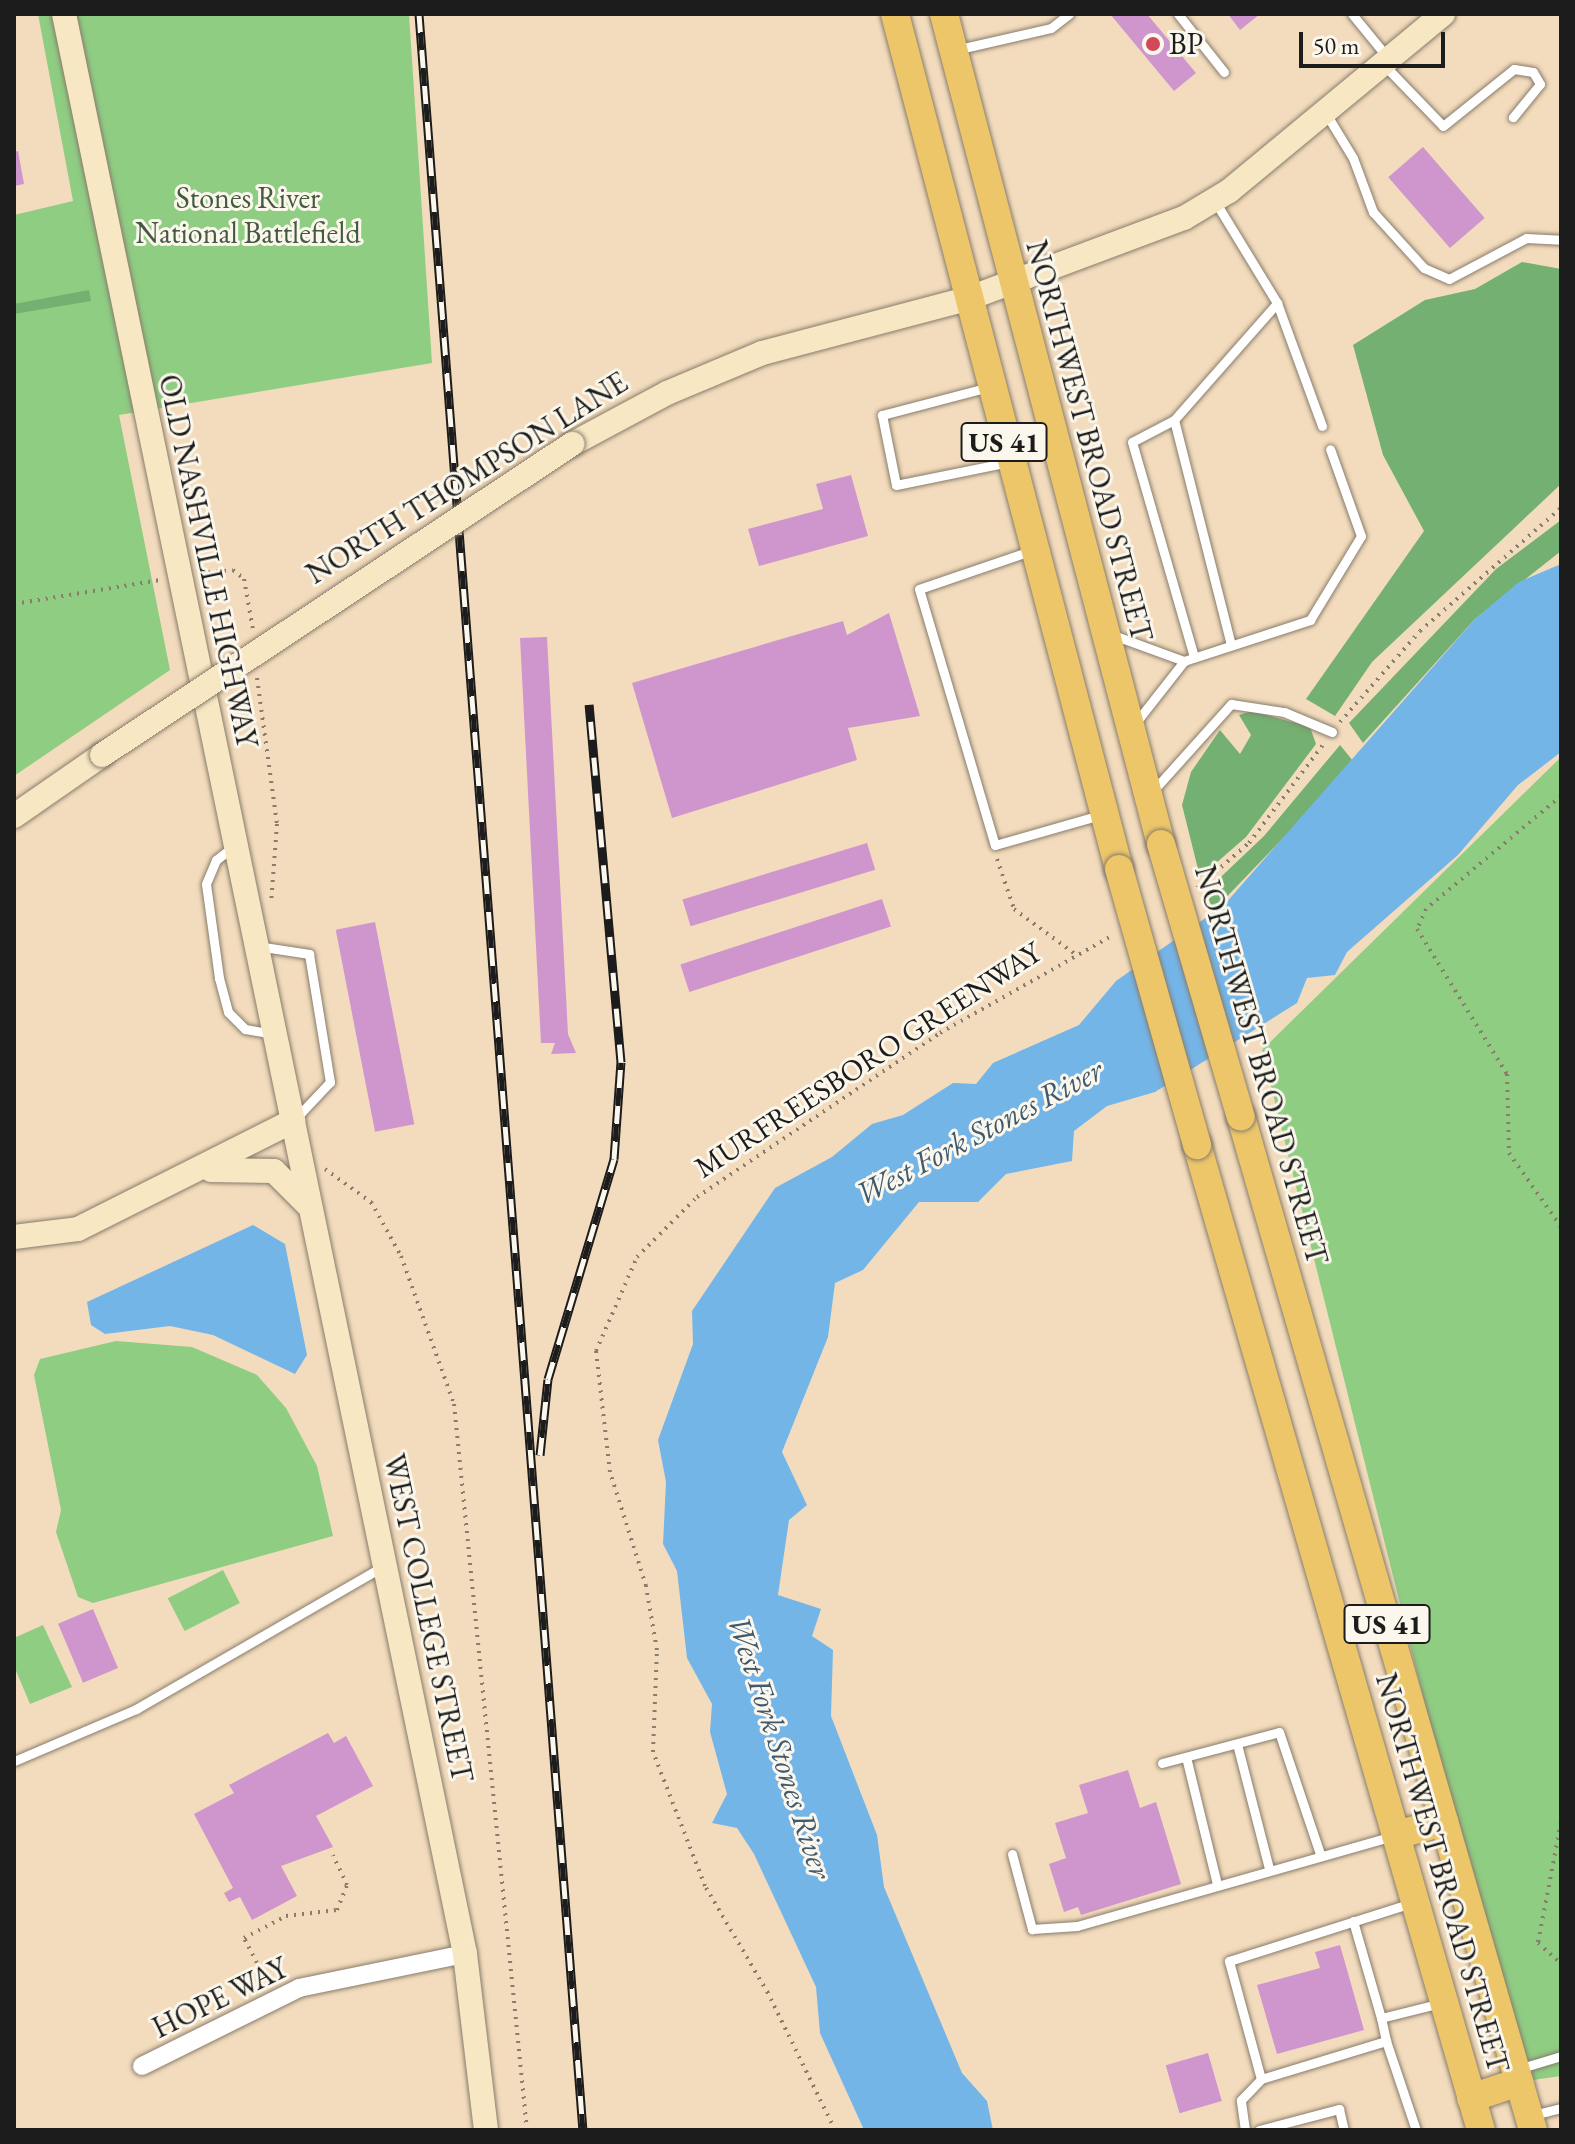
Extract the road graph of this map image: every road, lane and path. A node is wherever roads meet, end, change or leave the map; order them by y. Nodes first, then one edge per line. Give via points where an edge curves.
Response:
1 (64, 14) edge
2 (895, 14) edge
3 (944, 14) edge
4 (1069, 14) edge
5 (1178, 14) edge
6 (1352, 14) edge
7 (1443, 14) edge
8 (952, 51) junction
9 (1386, 61) junction
10 (1224, 72) dead end
11 (1325, 112) junction
12 (1513, 117) dead end
13 (1214, 200) junction
14 (1561, 240) edge
15 (1011, 281) junction
16 (967, 299) junction
17 (1277, 303) junction
18 (989, 387) junction
19 (1174, 420) junction
20 (1322, 426) dead end
21 (1330, 449) dead end
22 (1183, 456) junction
23 (1171, 459) dead end
24 (1009, 462) junction
25 (1189, 480) junction
26 (1178, 484) dead end
27 (1561, 508) edge
28 (1197, 509) junction
29 (1186, 512) dead end
30 (1202, 529) junction
31 (1191, 532) dead end
32 (1033, 550) junction
33 (179, 577) junction
34 (14, 604) edge
35 (1104, 629) junction
36 (254, 639) dead end
37 (1231, 645) junction
38 (1189, 659) junction
39 (256, 668) dead end
40 (1131, 731) junction
41 (1332, 732) junction
42 (1148, 796) junction
43 (1561, 796) edge
44 (1104, 814) junction
45 (14, 816) edge
46 (995, 845) junction
47 (234, 846) junction
48 (1191, 892) dead end
49 (1128, 928) dead end
50 (264, 945) junction
51 (1075, 954) junction
52 (272, 1034) junction
53 (293, 1121) junction
54 (322, 1166) dead end
55 (193, 1173) junction
56 (311, 1210) junction
57 (1561, 1227) edge
58 (14, 1237) edge
59 (385, 1565) junction
60 (1237, 1744) junction
61 (1186, 1757) junction
62 (14, 1761) edge
63 (1162, 1763) dead end
64 (1444, 1822) junction
65 (1561, 1822) edge
66 (1396, 1835) junction
67 (1012, 1854) dead end
68 (1320, 1854) junction
69 (333, 1855) dead end
70 (1269, 1869) junction
71 (1217, 1884) junction
72 (1415, 1902) junction
73 (1353, 1921) junction
74 (465, 1954) junction
75 (1561, 1964) edge
76 (264, 1977) dead end
77 (1444, 2002) junction
78 (1381, 2018) junction
79 (1386, 2041) junction
80 (1561, 2056) edge
81 (142, 2066) dead end
82 (1517, 2076) junction
83 (1261, 2079) junction
84 (1471, 2098) junction
85 (1561, 2108) edge
86 (1531, 2123) edge
87 (486, 2130) edge
88 (527, 2130) edge
89 (835, 2130) edge
90 (1245, 2130) edge
91 (1259, 2130) edge
92 (1344, 2130) edge
93 (1416, 2130) edge
94 (1481, 2130) edge

1 - 33 main road, OLD NASHVILLE HIGHWAY
2 - 16 main road, NORTHWEST BROAD STREET / US 41
3 - 8 main road, NORTHWEST BROAD STREET / US 41
4 - 8 lane via 1051,28
5 - 10 lane
6 - 9 lane
7 - 9 main road, NORTH THOMPSON LANE
8 - 15 main road, NORTHWEST BROAD STREET / US 41
9 - 11 main road, NORTH THOMPSON LANE
9 - 12 lane via 1443,126 1514,69 1533,72 1540,84
11 - 13 main road, NORTH THOMPSON LANE
11 - 14 lane via 1353,158 1373,212 1424,268 1449,279 1526,238
13 - 15 main road, NORTH THOMPSON LANE via 1141,239
13 - 17 lane
15 - 16 main road, NORTH THOMPSON LANE
15 - 35 main road, NORTHWEST BROAD STREET / US 41
16 - 18 main road, NORTHWEST BROAD STREET / US 41
16 - 45 main road, NORTH THOMPSON LANE, bridge via 762,353 667,393 572,444
17 - 19 lane
17 - 20 lane
18 - 24 main road, NORTHWEST BROAD STREET / US 41
18 - 24 lane via 882,415 896,485
19 - 22 lane
19 - 38 lane via 1132,442 1185,615
21 - 37 lane via 1361,536 1310,620
22 - 23 lane
22 - 25 lane
24 - 32 main road, NORTHWEST BROAD STREET / US 41
25 - 26 lane
25 - 28 lane
27 - 41 path via 1420,631
28 - 29 lane
28 - 30 lane
30 - 31 lane
30 - 37 lane via 1203,554
32 - 44 main road, NORTHWEST BROAD STREET / US 41
32 - 46 lane via 919,589
33 - 34 path
33 - 36 path via 221,569 244,579
33 - 47 main road, OLD NASHVILLE HIGHWAY
35 - 38 lane
35 - 40 main road, NORTHWEST BROAD STREET / US 41
37 - 38 lane
38 - 40 lane via 1155,689
39 - 50 path via 277,824
40 - 42 main road, NORTHWEST BROAD STREET / US 41
41 - 42 lane via 1284,712 1231,704 1178,772
41 - 48 path via 1249,843
42 - 64 main road, NORTHWEST BROAD STREET / US 41, bridge
43 - 57 path via 1426,909 1417,929 1507,1074 1509,1153
44 - 46 lane
44 - 66 main road, NORTHWEST BROAD STREET / US 41, bridge
46 - 51 path via 1014,909
47 - 50 main road, OLD NASHVILLE HIGHWAY
47 - 52 lane via 216,860 206,884 219,978 228,1012 245,1029
49 - 51 path, MURFREESBORO GREENWAY
50 - 52 main road, OLD NASHVILLE HIGHWAY
50 - 53 lane via 309,954 330,1082
51 - 89 path, MURFREESBORO GREENWAY via 940,1033 697,1197 637,1257 596,1351 610,1472 646,1586 657,1650 653,1752 705,1886 768,1993
52 - 53 main road, OLD NASHVILLE HIGHWAY
53 - 55 main road
53 - 56 main road, WEST COLLEGE STREET
54 - 88 path via 371,1202 401,1256 454,1404
55 - 56 main road via 242,1165 274,1171
55 - 58 main road via 78,1229
56 - 59 main road, WEST COLLEGE STREET
59 - 62 lane via 136,1709
59 - 74 main road, WEST COLLEGE STREET
60 - 61 lane
60 - 68 lane via 1279,1732
60 - 70 lane
61 - 63 lane
61 - 71 lane
64 - 66 main road
64 - 82 main road, NORTHWEST BROAD STREET / US 41
65 - 75 path via 1538,1943
66 - 68 lane
66 - 72 main road, NORTHWEST BROAD STREET / US 41
67 - 71 lane via 1032,1929 1077,1926
68 - 70 lane
69 - 76 path via 347,1885 337,1910 286,1916 244,1938
70 - 71 lane
72 - 73 lane
72 - 77 main road, NORTHWEST BROAD STREET / US 41
73 - 78 lane
73 - 83 lane via 1229,1961
74 - 81 street, HOPE WAY via 299,1988
74 - 87 main road, WEST COLLEGE STREET
77 - 78 lane
77 - 84 main road, NORTHWEST BROAD STREET / US 41
78 - 79 lane
79 - 83 lane
79 - 93 lane
80 - 82 lane
82 - 84 main road
82 - 86 main road, NORTHWEST BROAD STREET / US 41
83 - 90 lane via 1241,2100
84 - 94 main road, NORTHWEST BROAD STREET / US 41
85 - 86 lane
91 - 92 lane via 1339,2109

